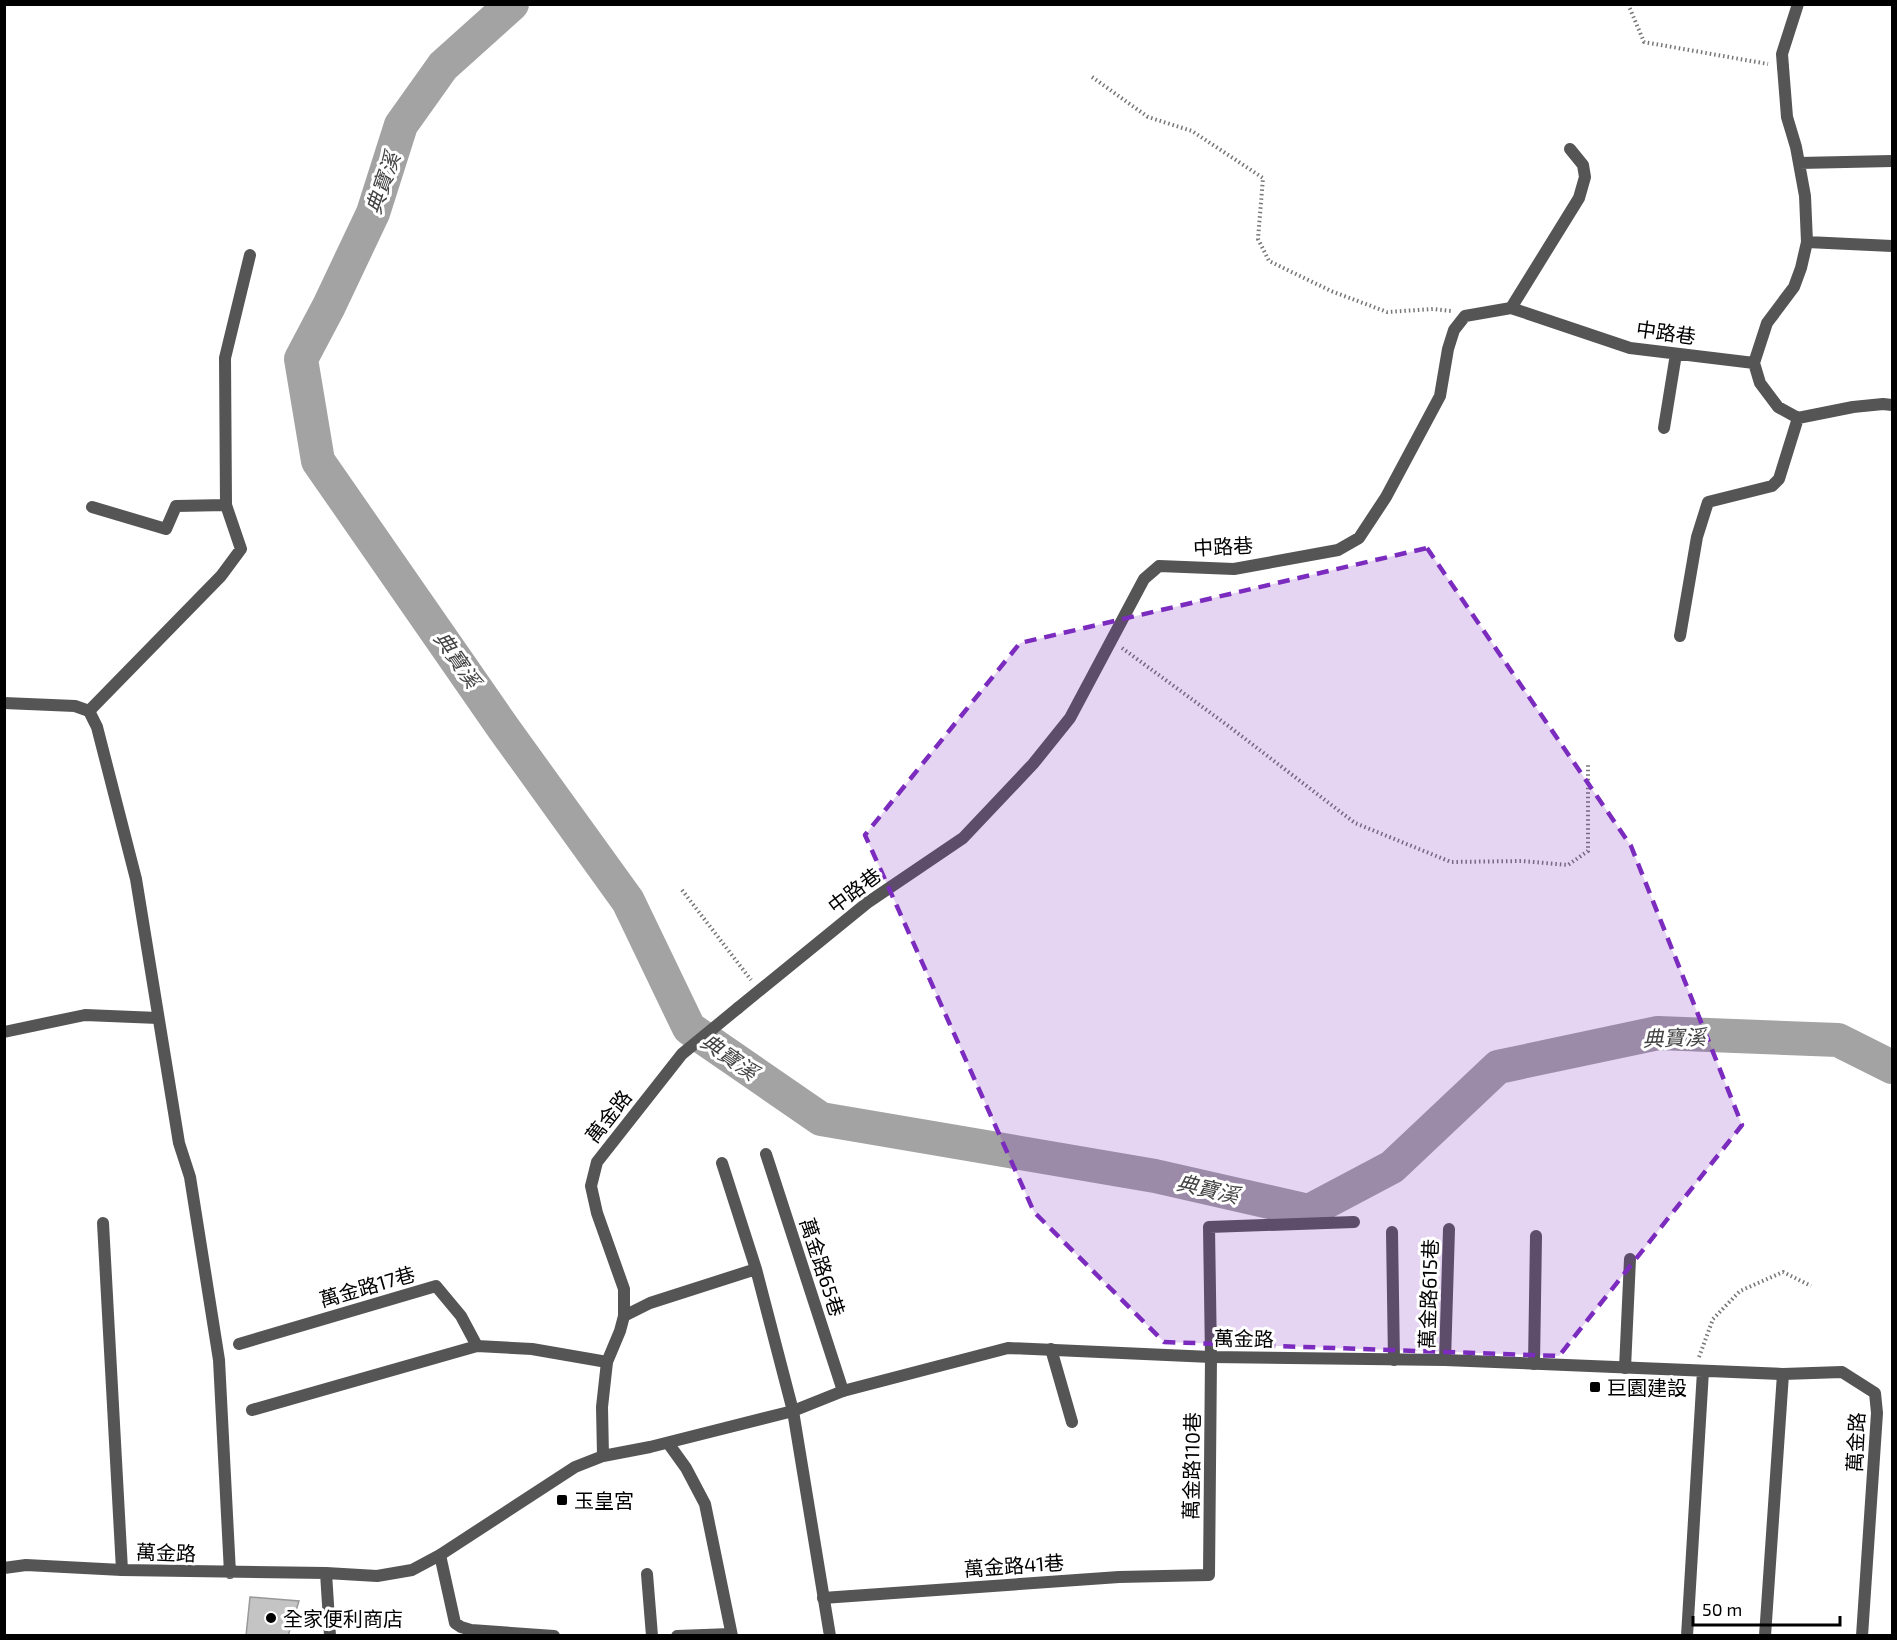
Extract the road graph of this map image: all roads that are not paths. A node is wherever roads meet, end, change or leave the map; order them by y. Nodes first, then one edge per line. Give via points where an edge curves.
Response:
1 (1798, 4) edge
2 (1570, 149) dead end
3 (1893, 161) edge
4 (1799, 163) junction
5 (1807, 243) junction
6 (1893, 246) edge
7 (250, 255) dead end
8 (1511, 308) junction
9 (1676, 354) junction
10 (1755, 363) junction
11 (1893, 405) edge
12 (1798, 418) junction
13 (1664, 428) dead end
14 (226, 505) junction
15 (92, 507) dead end
16 (1680, 636) dead end
17 (4, 703) edge
18 (89, 711) junction
19 (738, 1008) joint
20 (158, 1018) junction
21 (4, 1032) edge
22 (766, 1154) dead end
23 (722, 1163) dead end
24 (1354, 1222) dead end
25 (104, 1223) dead end
26 (1449, 1229) dead end
27 (1392, 1232) dead end
28 (1536, 1236) dead end
29 (1630, 1259) dead end
30 (756, 1269) junction
31 (624, 1316) junction
32 (239, 1344) dead end
33 (477, 1346) junction
34 (1052, 1349) junction
35 (1211, 1357) junction
36 (1394, 1360) junction
37 (1445, 1360) junction
38 (607, 1362) junction
39 (1534, 1364) junction
40 (1625, 1368) junction
41 (1699, 1371) junction
42 (1783, 1374) junction
43 (843, 1391) junction
44 (252, 1410) dead end
45 (793, 1411) junction
46 (1072, 1422) dead end
47 (668, 1443) junction
48 (603, 1456) junction
49 (440, 1555) junction
50 (4, 1568) edge
51 (122, 1570) junction
52 (230, 1573) junction
53 (326, 1574) junction
54 (647, 1574) dead end
55 (1209, 1575) joint
56 (823, 1598) junction
57 (330, 1635) edge
58 (554, 1635) edge
59 (652, 1635) edge
60 (677, 1635) edge
61 (731, 1635) edge
62 (830, 1635) edge
63 (1687, 1635) edge
64 (1765, 1635) edge
65 (1862, 1635) edge

1 - 4 street via 1782,54 1787,117
2 - 8 street via 1583,165 1579,198
3 - 4 street
4 - 5 street
5 - 6 street
5 - 10 street via 1794,287 1767,323
7 - 14 street via 225,358
8 - 9 street, 中路巷 via 1630,348
8 - 19 street, 中路巷 via 1465,316 1454,330 1440,396 1378,511 1359,538 1338,550 1234,569 1159,566 1144,579 1070,718 963,838 867,903
9 - 10 street, 中路巷
9 - 13 street
10 - 12 street via 1760,383 1778,407
11 - 12 street via 1853,407
12 - 16 street via 1779,479 1772,486 1708,502 1697,537
14 - 15 street via 176,506 166,529
14 - 18 street via 241,549 221,576
17 - 18 street via 75,706
18 - 20 street via 98,727 136,879
19 - 31 street, 萬金路 via 682,1054 597,1162 591,1186 624,1289
20 - 21 street via 85,1015
20 - 52 street via 179,1143 190,1177 219,1360
22 - 43 street, 萬金路65巷
23 - 30 street
24 - 35 street, 萬金路110巷 via 1209,1227
25 - 51 street
26 - 37 street, 萬金路615巷
27 - 36 street
28 - 39 street
29 - 40 street
30 - 31 street via 650,1303
30 - 45 street
31 - 38 street, 萬金路
32 - 33 street, 萬金路17巷 via 436,1286 461,1316
33 - 38 street via 532,1349
33 - 44 street
34 - 35 street, 萬金路
34 - 43 street, 萬金路 via 1008,1348
34 - 46 street
35 - 36 street, 萬金路
35 - 55 street, 萬金路110巷
36 - 37 street, 萬金路
37 - 39 street, 萬金路
38 - 48 street, 萬金路 via 602,1407
39 - 40 street, 萬金路
40 - 41 street, 萬金路
41 - 42 street, 萬金路
41 - 63 street
42 - 64 street
42 - 65 street, 萬金路 via 1842,1372 1875,1393 1877,1413
43 - 45 street, 萬金路
45 - 47 street, 萬金路
45 - 56 street
47 - 48 street, 萬金路
47 - 61 street via 687,1468 705,1504
48 - 49 street, 萬金路 via 575,1467
49 - 53 street, 萬金路 via 412,1570 377,1576
49 - 58 street via 455,1623 471,1630
50 - 51 street, 萬金路 via 26,1565
51 - 52 street, 萬金路
52 - 53 street, 萬金路
53 - 57 street
54 - 59 street
55 - 56 street, 萬金路41巷 via 1119,1576
56 - 62 street
60 - 61 street

